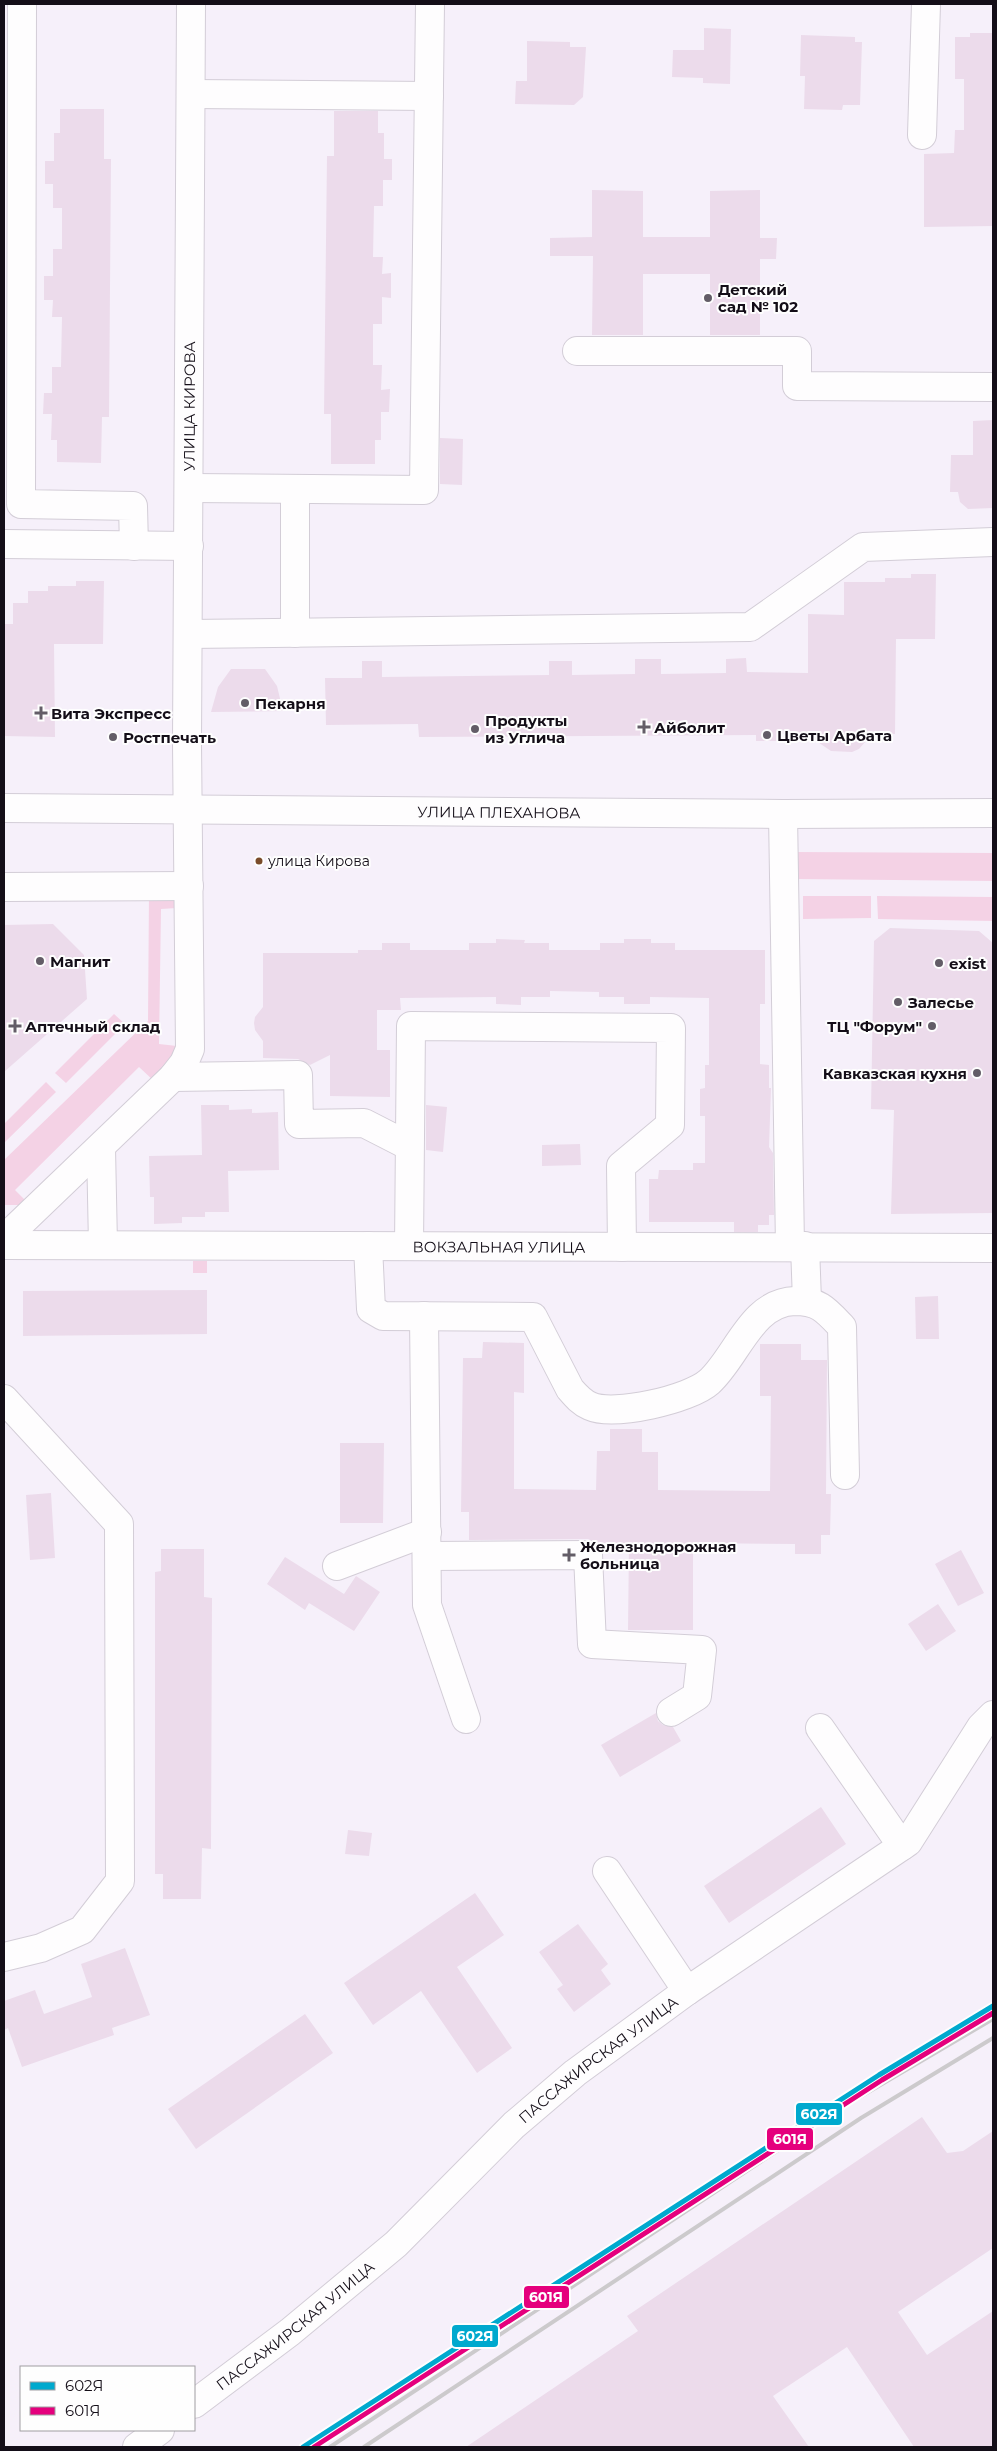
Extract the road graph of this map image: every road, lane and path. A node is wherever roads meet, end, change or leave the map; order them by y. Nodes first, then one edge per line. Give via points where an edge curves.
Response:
1 (22, 4) edge
2 (191, 4) edge
3 (430, 4) edge
4 (926, 4) edge
5 (191, 94) junction
6 (429, 96) junction
7 (922, 134) dead end
8 (577, 351) dead end
9 (993, 387) edge
10 (190, 488) junction
11 (295, 489) junction
12 (993, 542) edge
13 (4, 544) edge
14 (134, 546) junction
15 (189, 546) junction
16 (296, 633) junction
17 (188, 634) junction
18 (4, 808) edge
19 (188, 809) junction
20 (783, 814) junction
21 (993, 814) edge
22 (189, 886) junction
23 (4, 887) edge
24 (173, 1077) junction
25 (409, 1146) junction
26 (101, 1148) junction
27 (4, 1240) edge
28 (4, 1245) edge
29 (103, 1245) junction
30 (368, 1246) junction
31 (409, 1246) junction
32 (798, 1246) junction
33 (622, 1247) junction
34 (993, 1248) edge
35 (807, 1301) junction
36 (424, 1316) junction
37 (4, 1399) edge
38 (845, 1475) dead end
39 (427, 1544) junction
40 (337, 1566) dead end
41 (671, 1712) dead end
42 (993, 1715) edge
43 (466, 1719) dead end
44 (820, 1728) dead end
45 (902, 1846) junction
46 (607, 1872) dead end
47 (4, 1957) edge
48 (687, 1991) junction
49 (195, 2403) edge
50 (159, 2431) edge
51 (137, 2447) edge

1 - 14 street via 21,504 133,506
2 - 5 street, УЛИЦА КИРОВА
3 - 6 street
4 - 7 street
5 - 6 street
5 - 10 street, УЛИЦА КИРОВА
6 - 11 street via 424,490
8 - 9 street via 797,351 797,386
10 - 11 street
10 - 15 street, УЛИЦА КИРОВА
11 - 16 street
12 - 16 street via 863,547 750,627
13 - 14 street
14 - 15 street
15 - 17 street, УЛИЦА КИРОВА
16 - 17 street
17 - 19 street, УЛИЦА КИРОВА
18 - 19 street, УЛИЦА ПЛЕХАНОВА
19 - 20 street, УЛИЦА ПЛЕХАНОВА
19 - 22 street, УЛИЦА КИРОВА
20 - 21 street, УЛИЦА ПЛЕХАНОВА
20 - 32 street
22 - 23 street
22 - 24 street, УЛИЦА КИРОВА via 190,1049
24 - 25 street via 298,1075 299,1124 364,1123
24 - 26 street, УЛИЦА КИРОВА
25 - 31 street
25 - 33 street via 411,1026 671,1028 670,1125 621,1166
26 - 27 street, УЛИЦА КИРОВА
26 - 29 street
28 - 29 street, ВОКЗАЛЬНАЯ УЛИЦА
29 - 30 street, ВОКЗАЛЬНАЯ УЛИЦА
30 - 31 street, ВОКЗАЛЬНАЯ УЛИЦА
30 - 36 street via 371,1309 383,1316
31 - 33 street, ВОКЗАЛЬНАЯ УЛИЦА
32 - 33 street, ВОКЗАЛЬНАЯ УЛИЦА
32 - 34 street, ВОКЗАЛЬНАЯ УЛИЦА
32 - 35 street
35 - 36 street via 789,1301 770,1307 709,1382 695,1390 634,1408 591,1407 578,1399 533,1317
35 - 38 street via 824,1307 842,1327
36 - 39 street
37 - 47 street via 119,1524 120,1871 120,1881 82,1930 41,1948
39 - 40 street
39 - 41 street via 588,1555 592,1644 702,1650 697,1696
39 - 43 street via 427,1605
42 - 45 street, ПАССАЖИРСКАЯ УЛИЦА via 981,1727 908,1842
44 - 45 street
45 - 48 street, ПАССАЖИРСКАЯ УЛИЦА
46 - 48 street
48 - 49 street, ПАССАЖИРСКАЯ УЛИЦА via 575,2073 514,2125 396,2244 290,2332
50 - 51 street

